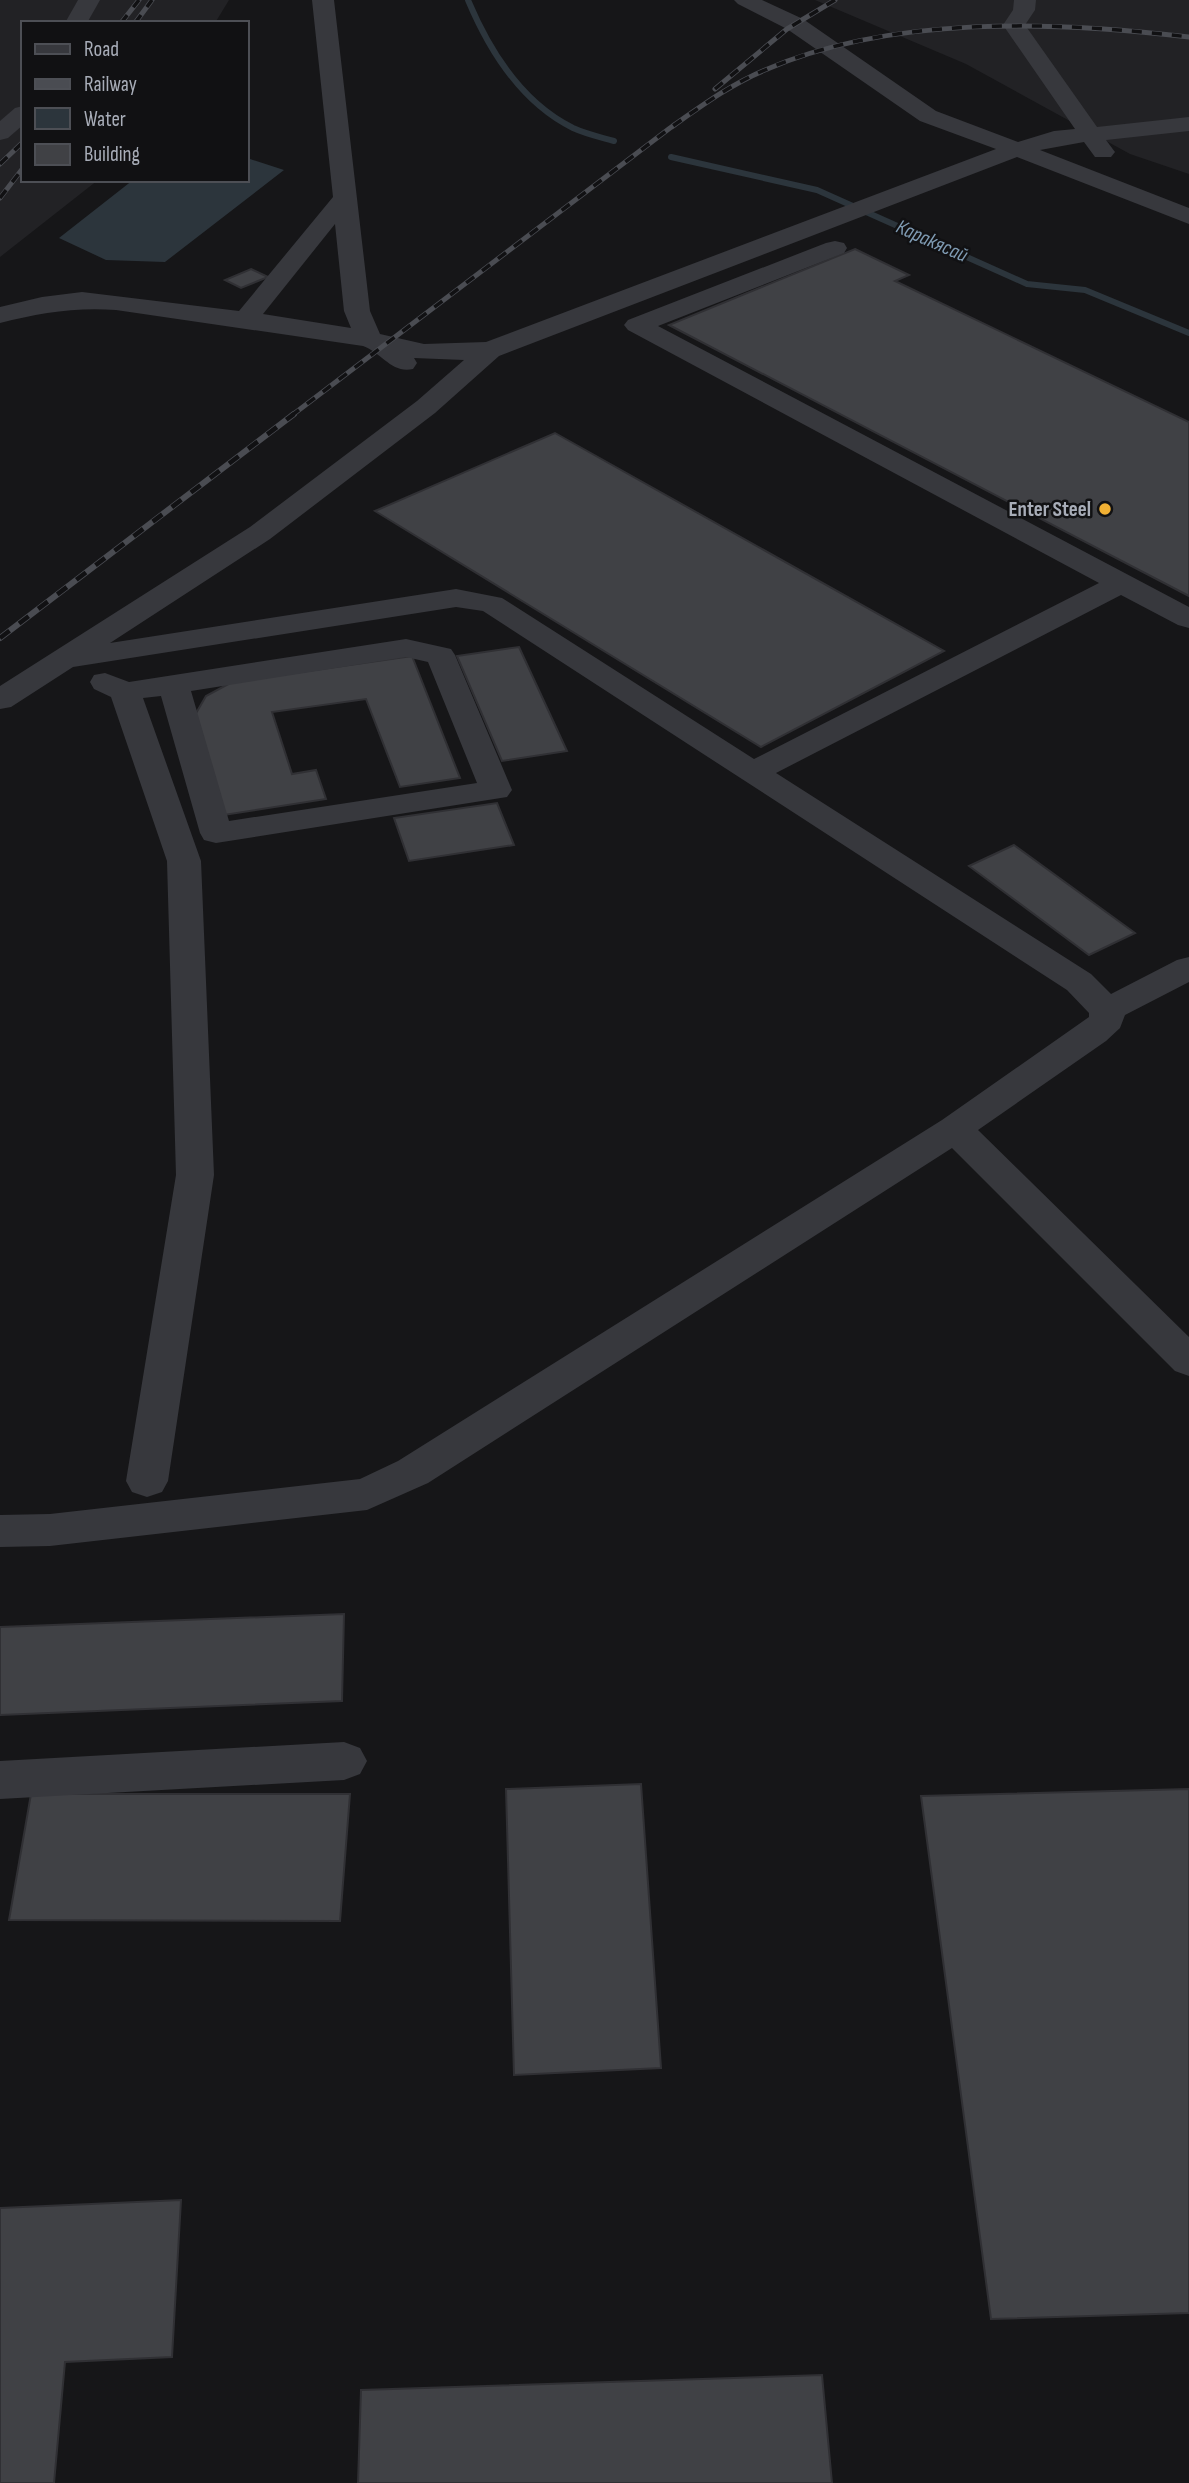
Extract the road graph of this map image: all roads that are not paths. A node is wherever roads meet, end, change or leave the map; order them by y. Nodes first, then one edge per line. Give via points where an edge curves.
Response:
1 (89, 0) edge
2 (323, 0) edge
3 (744, 0) edge
4 (1025, 0) edge
5 (77, 21) edge
6 (21, 115) edge
7 (1189, 124) edge
8 (0, 133) edge
9 (1091, 134) junction
10 (1189, 142) edge
11 (1015, 150) junction
12 (1189, 193) edge
13 (344, 198) junction
14 (1189, 217) edge
15 (835, 248) dead end
16 (357, 311) junction
17 (0, 315) edge
18 (245, 320) junction
19 (316, 329) junction
20 (377, 342) junction
21 (490, 350) junction
22 (426, 407) junction
23 (1121, 583) junction
24 (1189, 619) edge
25 (63, 659) junction
26 (173, 686) junction
27 (125, 692) junction
28 (0, 700) edge
29 (753, 772) junction
30 (1189, 968) edge
31 (1107, 1010) junction
32 (956, 1129) junction
33 (1189, 1361) edge
34 (147, 1481) dead end
35 (0, 1531) edge
36 (344, 1761) dead end
37 (0, 1780) edge

1 - 5 street
2 - 13 street
3 - 11 street via 796,24 928,116
4 - 9 street via 1014,25
6 - 8 street
7 - 9 street
9 - 10 street
9 - 11 street via 1054,138
9 - 12 street via 1112,166
11 - 14 street
11 - 21 street
13 - 16 street
13 - 18 street
15 - 23 street via 637,325
16 - 19 street
16 - 20 street
17 - 18 street via 82,300
18 - 19 street
19 - 20 street
20 - 21 street via 412,352
20 - 22 street via 415,373
21 - 22 street
22 - 25 street via 260,533
23 - 24 street
23 - 29 street
25 - 27 street
25 - 28 street
25 - 29 street via 456,598 492,604
26 - 26 street via 406,648 440,655 496,790 216,833
26 - 27 street
27 - 34 street via 184,861 195,1175
29 - 31 street via 1079,982
30 - 31 street
31 - 32 street via 1107,1020 1093,1033
32 - 33 street
32 - 35 street via 413,1472 367,1494 50,1530
36 - 37 street

